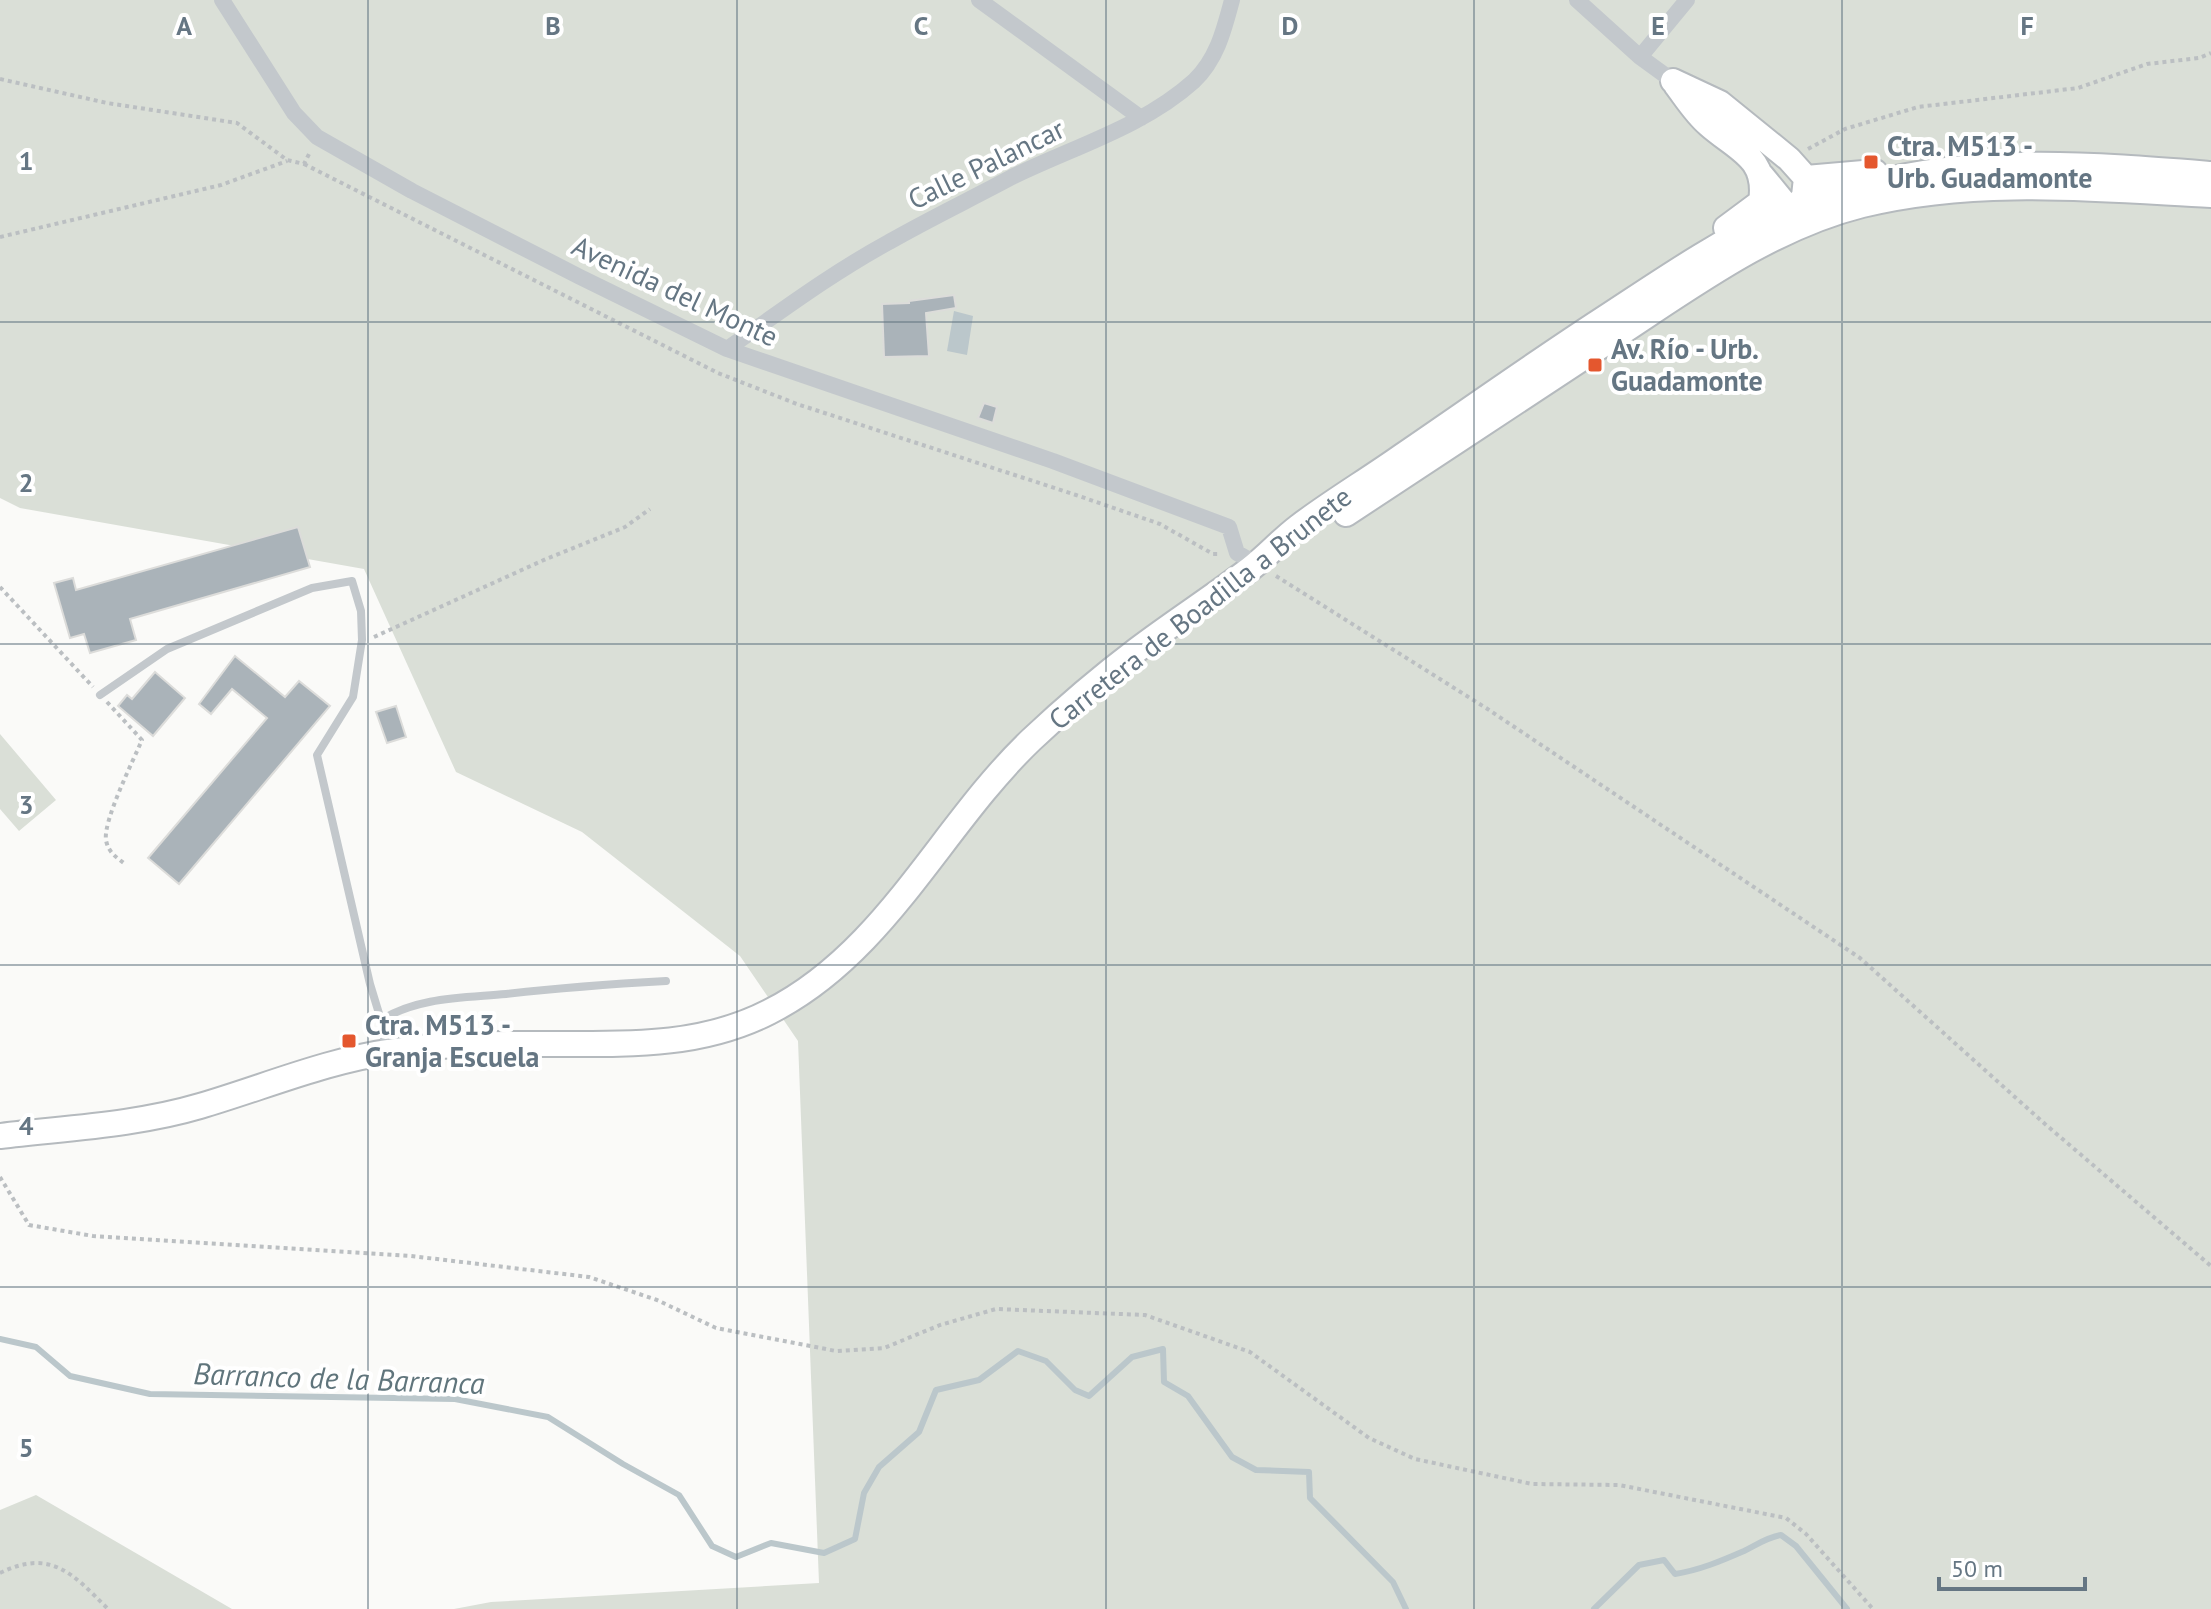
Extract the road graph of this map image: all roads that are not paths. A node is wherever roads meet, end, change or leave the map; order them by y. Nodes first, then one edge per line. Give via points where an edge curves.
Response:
1 (222, 0) edge
2 (979, 0) edge
3 (1232, 0) edge
4 (1577, 0) edge
5 (1687, 0) edge
6 (1640, 57) junction
7 (1673, 81) junction
8 (1141, 118) junction
9 (1784, 154) junction
10 (2211, 167) edge
11 (2211, 174) edge
12 (1785, 192) junction
13 (2182, 194) junction
14 (2211, 195) edge
15 (727, 349) junction
16 (1556, 350) junction
17 (1485, 422) junction
18 (1257, 564) junction
19 (100, 695) road end
20 (666, 981) dead end
21 (381, 1020) junction
22 (386, 1052) junction
23 (0, 1136) edge

1 - 15 street, Avenida del Monte via 294,113 317,137 412,191
2 - 8 street
3 - 8 street, Calle Palancar via 1211,62
4 - 6 street
5 - 6 street
6 - 7 street
7 - 9 main road via 1720,103
7 - 12 main road via 1705,122
8 - 15 street, Calle Palancar via 888,242
9 - 12 main road
9 - 12 main road
10 - 12 main road via 2040,155 1954,160
11 - 12 main road, Carretera de Boadilla a Brunete via 2110,167 1974,168
12 - 13 main road via 1888,191 1992,180 2128,183
12 - 16 main road via 1591,318
12 - 16 main road, Carretera de Boadilla a Brunete via 1742,233
12 - 17 main road via 1716,261 1513,393
13 - 14 main road
13 - 17 main road via 1995,187 1914,195 1834,213 1727,265
15 - 18 street, Avenida del Monte via 1229,527 1237,553
16 - 18 main road, Carretera de Boadilla a Brunete via 1297,528
17 - 18 main road via 1304,542
18 - 22 main road, Carretera de Boadilla a Brunete via 1081,694 997,776 855,951 775,1009 675,1041 449,1044
19 - 21 lane via 167,649 312,588 352,581 362,640 353,697 317,755
20 - 21 lane via 423,1002
21 - 22 lane
22 - 23 main road, Carretera de Boadilla a Brunete via 155,1117

